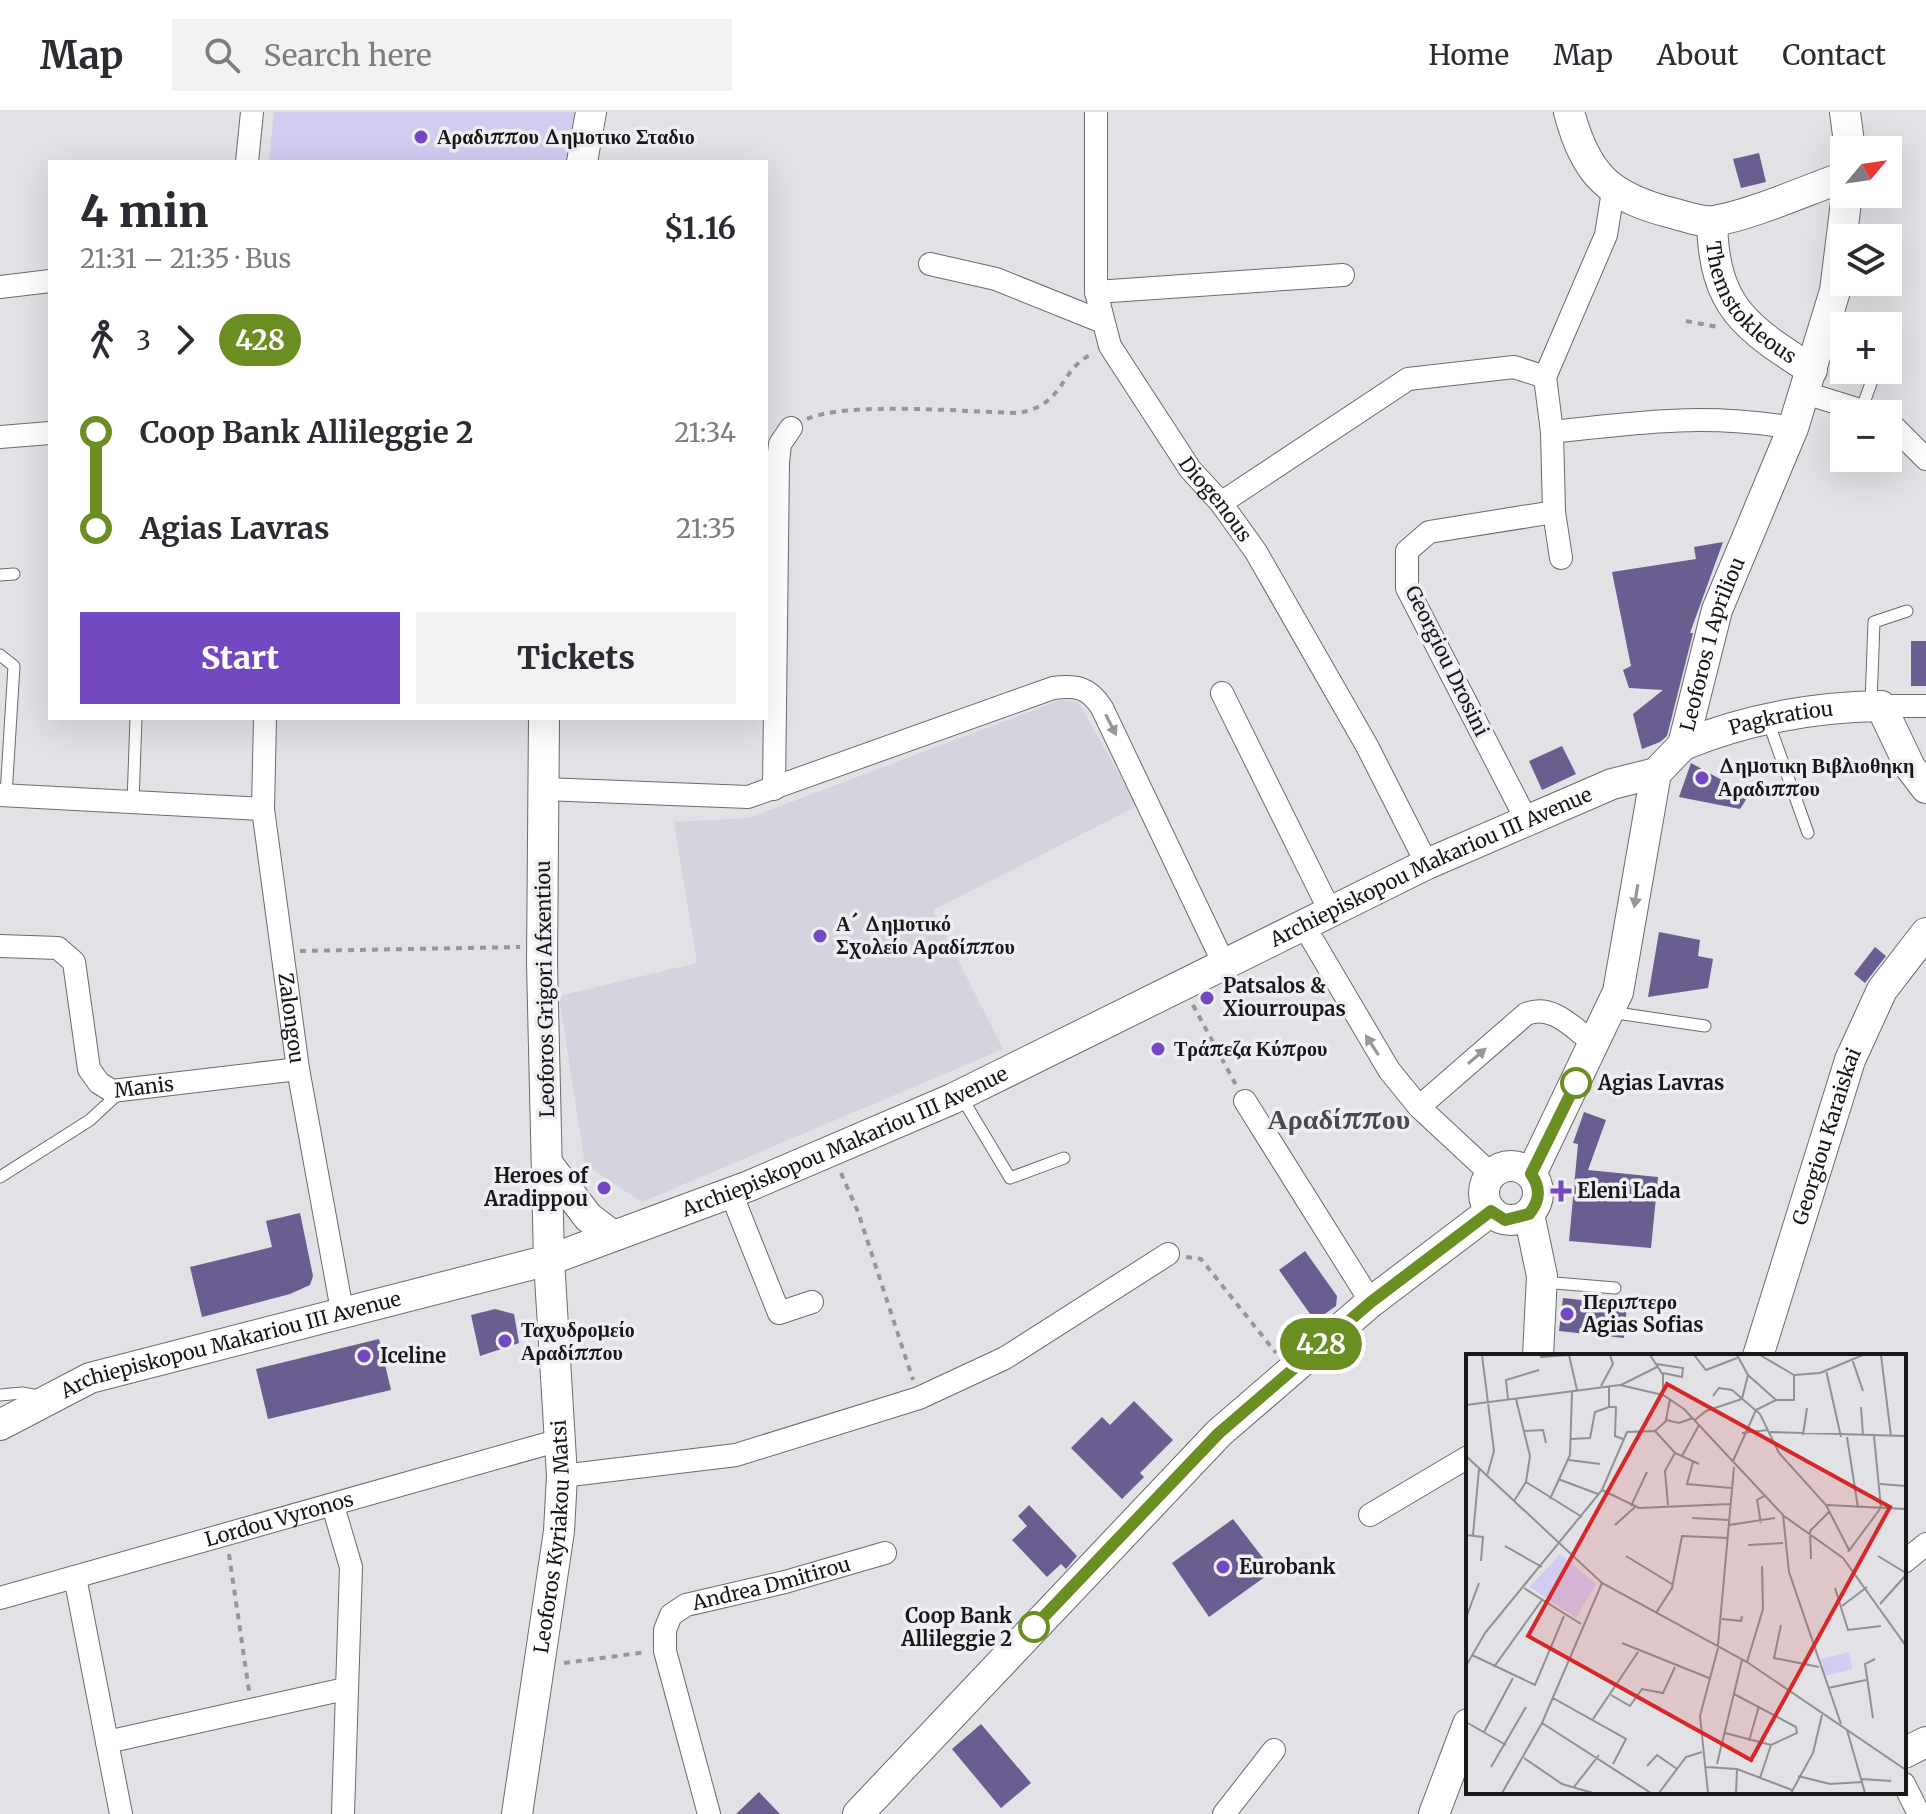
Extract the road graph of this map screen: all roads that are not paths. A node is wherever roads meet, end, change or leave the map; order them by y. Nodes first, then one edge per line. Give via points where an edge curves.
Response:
1 (252, 112) edge
2 (591, 112) edge
3 (1096, 112) edge
4 (1569, 112) edge
5 (247, 160) edge
6 (582, 160) edge
7 (1830, 182) edge
8 (1613, 191) junction
9 (1845, 208) edge
10 (1712, 222) junction
11 (930, 264) dead end
12 (1343, 275) dead end
13 (48, 281) edge
14 (0, 287) edge
15 (1096, 292) junction
16 (1103, 322) junction
17 (1545, 377) junction
18 (1808, 381) junction
19 (1846, 400) edge
20 (791, 428) road end
21 (1793, 428) junction
22 (1552, 432) junction
23 (48, 433) edge
24 (1902, 435) edge
25 (0, 437) edge
26 (1926, 459) edge
27 (1221, 503) junction
28 (1554, 512) junction
29 (1561, 558) dead end
30 (14, 574) dead end
31 (0, 575) edge
32 (1907, 611) dead end
33 (0, 655) edge
34 (1222, 693) dead end
35 (1876, 706) junction
36 (1926, 706) edge
37 (1767, 717) junction
38 (136, 720) edge
39 (265, 720) edge
40 (544, 720) edge
41 (1683, 745) junction
42 (1656, 773) junction
43 (1612, 784) junction
44 (1926, 788) edge
45 (544, 789) junction
46 (774, 789) junction
47 (3, 795) edge
48 (133, 802) junction
49 (263, 809) junction
50 (1648, 819) junction
51 (1527, 821) junction
52 (1808, 833) dead end
53 (1427, 864) junction
54 (1330, 911) junction
55 (1303, 924) junction
56 (1926, 933) edge
57 (0, 946) edge
58 (1224, 964) junction
59 (1609, 1012) junction
60 (1705, 1026) dead end
61 (1595, 1044) junction
62 (298, 1069) junction
63 (120, 1092) junction
64 (961, 1095) junction
65 (1245, 1101) road end
66 (1419, 1107) junction
67 (1064, 1158) dead end
68 (547, 1163) junction
69 (1491, 1174) junction
70 (1531, 1174) junction
71 (0, 1177) edge
72 (731, 1193) junction
73 (1491, 1211) junction
74 (1529, 1214) junction
75 (613, 1236) junction
76 (1168, 1254) road end
77 (549, 1260) junction
78 (1542, 1282) junction
79 (1615, 1288) dead end
80 (812, 1302) dead end
81 (1371, 1302) junction
82 (343, 1316) junction
83 (1538, 1354) edge
84 (1759, 1354) edge
85 (0, 1395) edge
86 (49, 1398) junction
87 (0, 1425) edge
88 (560, 1440) junction
89 (1466, 1458) edge
90 (562, 1476) junction
91 (333, 1506) junction
92 (1370, 1515) dead end
93 (1926, 1544) edge
94 (885, 1553) dead end
95 (1906, 1560) edge
96 (75, 1577) junction
97 (0, 1598) edge
98 (345, 1689) junction
99 (1466, 1729) edge
100 (107, 1742) junction
101 (1926, 1742) edge
102 (1274, 1750) dead end
103 (1906, 1752) edge
104 (1906, 1788) edge
105 (121, 1814) edge
106 (343, 1814) edge
107 (517, 1814) edge
108 (709, 1814) edge
109 (858, 1814) edge
110 (1224, 1814) edge
111 (1434, 1814) edge
112 (1919, 1814) edge

1 - 5 street
2 - 6 main road
3 - 15 street, Diogenous
4 - 8 main road via 1578,146
7 - 10 main road
8 - 10 main road via 1644,206
8 - 17 street via 1606,235
9 - 18 main road, Leoforos 1 Apriliou via 1835,291
10 - 18 main road, Themstokleous via 1713,257 1733,308
11 - 16 street via 996,279
12 - 15 street
13 - 14 street
15 - 16 street, Diogenous
16 - 27 street, Diogenous via 1110,346 1190,469
17 - 22 street
17 - 27 street via 1514,367 1408,379
18 - 19 street
18 - 21 main road, Leoforos 1 Apriliou
20 - 46 street via 780,444 778,462
21 - 22 street via 1736,418 1675,419
21 - 41 main road, Leoforos 1 Apriliou via 1717,610
22 - 28 street
23 - 25 street
24 - 26 street
27 - 53 street, Diogenous via 1256,552 1338,694
28 - 29 street
28 - 51 street, Georgiou Drosini via 1429,532 1407,551 1407,588
30 - 31 lane
32 - 35 lane via 1874,622
33 - 47 lane via 14,666
34 - 54 street
35 - 36 street
35 - 37 main road, Pagkratiou
35 - 44 main road
37 - 41 main road, Pagkratiou
37 - 52 lane
38 - 48 lane
39 - 49 street, Zalongou
40 - 45 main road, Leoforos Grigori Afxentiou
41 - 42 main road, Leoforos 1 Apriliou
42 - 43 main road, Archiepiskopou Makariou III Avenue
42 - 50 main road
43 - 50 main road via 1638,800
43 - 51 main road, Archiepiskopou Makariou III Avenue
45 - 46 street via 688,797 748,797
45 - 68 main road, Leoforos Grigori Afxentiou
46 -> 58 street via 1053,688 1082,688 1102,708
47 - 48 street
48 - 49 street
49 - 62 street, Zalongou
50 -> 59 main road via 1626,961
51 - 53 main road, Archiepiskopou Makariou III Avenue
53 - 54 main road, Archiepiskopou Makariou III Avenue
54 - 55 main road, Archiepiskopou Makariou III Avenue
55 - 58 main road, Archiepiskopou Makariou III Avenue
66 -> 55 street via 1369,1041
56 - 84 main road, Georgiou Karaiskai via 1882,990 1850,1060
57 - 63 street, Manis via 58,948 74,962 89,1069 99,1083
58 - 64 main road, Archiepiskopou Makariou III Avenue
59 - 60 lane
59 - 61 main road
66 -> 61 street via 1535,1010 1556,1015
61 - 70 main road
62 - 63 street, Manis
62 - 82 street, Zalongou
63 - 71 lane via 90,1120
64 - 67 lane via 1010,1178
64 - 72 main road, Archiepiskopou Makariou III Avenue
65 - 81 street
66 - 69 street
68 - 75 main road via 588,1217
68 - 77 main road, Leoforos Grigori Afxentiou
69 - 70 main road via 1507,1166
69 - 73 main road via 1484,1196
70 - 74 main road via 1539,1190
72 - 75 main road, Archiepiskopou Makariou III Avenue
72 - 80 street via 779,1313
73 - 74 main road via 1505,1220
73 - 81 main road
74 - 78 main road
75 - 77 main road, Archiepiskopou Makariou III Avenue
76 - 90 street via 1005,1358 919,1398 736,1455
77 - 82 main road, Archiepiskopou Makariou III Avenue
77 - 88 main road, Leoforos Kyriakou Matsi
78 - 79 lane
78 - 83 main road
81 - 109 main road via 1219,1433
82 - 86 main road, Archiepiskopou Makariou III Avenue via 90,1378
85 - 86 lane
86 - 87 main road, Archiepiskopou Makariou III Avenue
88 - 90 main road, Leoforos Kyriakou Matsi
88 - 91 street, Lordou Vyronos
89 - 92 street
90 - 107 main road, Leoforos Kyriakou Matsi via 559,1531
91 - 96 street, Lordou Vyronos
91 - 98 street via 351,1567
93 - 95 street
94 - 108 street, Andrea Dmitirou via 686,1605 671,1615 665,1649
96 - 97 street, Lordou Vyronos
96 - 100 street
98 - 100 street
98 - 106 street
99 - 111 main road
100 - 105 street
101 - 103 main road
102 - 110 street
104 - 112 street

